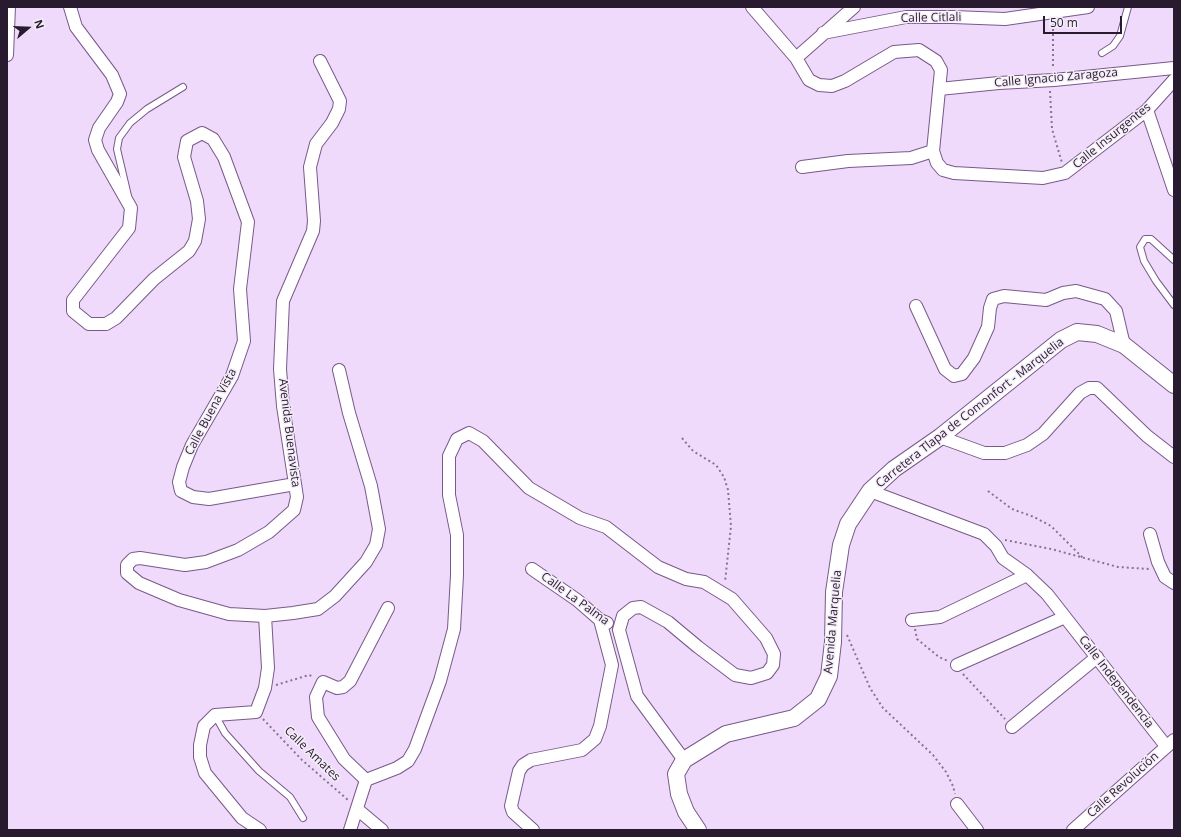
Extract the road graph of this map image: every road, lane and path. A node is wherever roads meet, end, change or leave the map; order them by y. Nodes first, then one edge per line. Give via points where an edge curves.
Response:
1 (9, 7) edge
2 (70, 7) edge
3 (752, 7) edge
4 (854, 7) edge
5 (1088, 7) edge
6 (1128, 7) edge
7 (1052, 10) edge
8 (823, 32) junction
9 (1102, 53) dead end
10 (7, 55) edge
11 (796, 58) junction
12 (320, 61) dead end
13 (1174, 68) edge
14 (1054, 80) junction
15 (1174, 80) edge
16 (183, 87) dead end
17 (939, 89) junction
18 (1147, 110) junction
19 (933, 151) junction
20 (802, 167) dead end
21 (1065, 173) junction
22 (1174, 190) edge
23 (131, 208) junction
24 (1174, 260) edge
25 (1174, 305) edge
26 (916, 306) dead end
27 (1124, 345) junction
28 (339, 370) dead end
29 (1174, 385) edge
30 (940, 437) junction
31 (682, 438) dead end
32 (1174, 457) edge
33 (295, 484) junction
34 (870, 491) junction
35 (988, 491) dead end
36 (984, 534) junction
37 (1150, 534) dead end
38 (1085, 559) junction
39 (532, 569) dead end
40 (1149, 569) dead end
41 (1027, 575) junction
42 (1170, 580) edge
43 (723, 594) junction
44 (388, 608) dead end
45 (265, 616) junction
46 (1065, 618) junction
47 (600, 620) junction
48 (912, 620) joint
49 (845, 629) dead end
50 (619, 630) junction
51 (1097, 657) junction
52 (957, 665) junction
53 (323, 682) junction
54 (265, 688) junction
55 (256, 712) junction
56 (215, 715) junction
57 (1012, 727) joint
58 (1170, 743) edge
59 (684, 760) junction
60 (366, 780) junction
61 (956, 804) joint
62 (357, 809) junction
63 (302, 818) dead end
64 (260, 830) edge
65 (350, 830) edge
66 (382, 830) edge
67 (533, 830) edge
68 (698, 830) edge
69 (977, 830) edge
70 (1072, 830) edge

1 - 10 street
2 - 23 street via 76,27 112,74 120,94 99,128 95,140 98,150
3 - 11 street
4 - 8 street
5 - 7 street, Calle Citlali
6 - 9 lane via 1120,36 1113,46
7 - 8 street, Calle Citlali via 1005,19 906,17
7 - 14 path
8 - 11 street
11 - 17 street via 809,80 819,85 832,86 894,52 919,50 936,61 941,70
12 - 33 street, Avenida Buenavista via 340,101 339,110 316,144 310,167 313,232 283,301 280,369
13 - 14 street, Calle Ignacio Zaragoza
14 - 17 street, Calle Ignacio Zaragoza
14 - 21 path via 1050,86 1049,99 1052,129
15 - 18 street, Calle Insurgentes
16 - 23 lane via 147,109 130,123 119,138 116,149
17 - 19 street
18 - 21 street, Calle Insurgentes
18 - 22 street
19 - 20 street via 910,158 848,161
19 - 21 street via 937,163 943,170 954,172 1043,178
23 - 33 street, Calle Buena Vista via 128,228 73,300 73,311 89,324 106,324 116,318 154,279 189,251 195,240 199,219 197,200 184,157 187,141 202,133 213,139 224,157 248,222 240,289 244,341 232,376 192,445 179,482 181,491 193,497 209,499
24 - 25 lane via 1151,239 1145,239 1140,247 1144,261
26 - 27 street via 945,368 954,376 962,374 974,358 988,326 993,299 1004,296 1046,300 1076,291 1105,299 1116,311
27 - 29 main road, Carretera Tlapa de Comonfort - Marquelia
27 - 30 main road, Carretera Tlapa de Comonfort - Marquelia via 1097,334 1078,332
28 - 45 street via 371,486 379,529 376,545 366,562 318,609
30 - 32 street via 984,453 1005,453 1027,445 1043,434 1080,393 1089,388 1097,388 1147,436
30 - 34 main road, Carretera Tlapa de Comonfort - Marquelia via 894,469
31 - 43 path via 693,451 716,465 726,483 731,526
33 - 45 street, Avenida Buenavista via 297,497 294,510 268,532 238,550 206,562 185,565 140,558 133,559 127,565 127,572 139,583 179,600 229,614
34 - 36 street
34 - 59 main road, Avenida Marquelia via 848,524 841,545 834,592 830,676 818,699 794,718 726,734
35 - 38 path via 1012,509 1051,526
36 - 38 path
36 - 41 street, Calle Independencia via 1003,558
37 - 42 street via 1158,562
38 - 40 path via 1118,567
39 - 47 street, Calle La Palma via 577,600
41 - 46 street, Calle Independencia via 1047,594
41 - 48 street via 940,617
43 - 50 street via 732,599 766,638 774,654 773,665 767,673 751,678 735,674 668,622 641,608 633,608 623,616
43 - 60 street via 704,582 686,579 658,567 606,527 580,518 529,488 484,441 469,433 458,439 449,456 449,495 457,535 457,575 454,629 440,681 415,749 408,761
44 - 53 street via 350,681 344,687 337,688
45 - 54 street via 268,668
46 - 51 street, Calle Independencia
46 - 52 street
47 - 50 street, Calle La Palma
47 - 67 street via 612,665 600,726 595,739 582,750 531,760 519,771 511,806 513,812
48 - 52 path via 917,638 939,657
49 - 61 path via 849,644 882,708 938,761 953,786
50 - 59 street via 637,696
51 - 57 street
51 - 58 street, Calle Independencia
52 - 57 path via 977,691
53 - 54 path via 309,675
53 - 60 street via 316,697 318,717 344,759
54 - 55 street
55 - 56 street
55 - 62 path, Calle Amates via 302,760
56 - 63 lane via 225,733 259,771 290,797
56 - 64 street via 204,726 200,745 200,758 205,773 242,818
58 - 70 street, Calle Revolución
59 - 68 main road via 676,774 679,794 686,812
60 - 62 street
61 - 69 street
62 - 65 street
62 - 66 street

